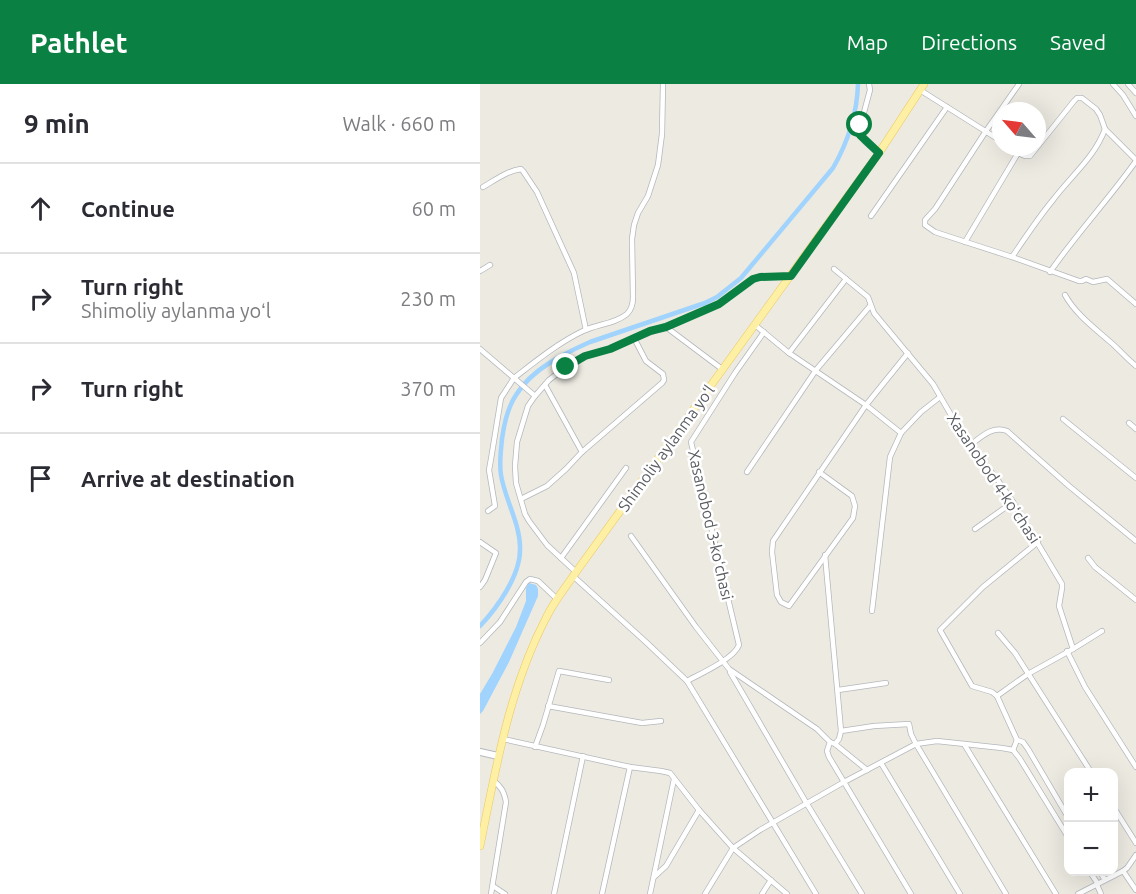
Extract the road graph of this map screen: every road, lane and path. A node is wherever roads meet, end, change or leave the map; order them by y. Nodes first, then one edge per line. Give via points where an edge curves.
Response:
1 (663, 84) edge
2 (869, 84) edge
3 (1019, 84) edge
4 (1113, 84) edge
5 (1128, 84) edge
6 (922, 87) edge
7 (1136, 93) edge
8 (947, 108) junction
9 (1136, 116) edge
10 (1105, 129) junction
11 (986, 131) junction
12 (992, 135) edge
13 (1046, 136) edge
14 (879, 153) junction
15 (1016, 156) edge
16 (1136, 161) edge
17 (483, 187) dead end
18 (871, 216) dead end
19 (965, 242) junction
20 (1012, 257) junction
21 (490, 265) dead end
22 (834, 269) dead end
23 (480, 271) edge
24 (1050, 272) junction
25 (791, 276) junction
26 (846, 279) junction
27 (1065, 295) dead end
28 (1136, 304) edge
29 (870, 306) junction
30 (755, 325) junction
31 (666, 327) junction
32 (586, 330) junction
33 (764, 332) junction
34 (634, 338) junction
35 (480, 350) edge
36 (789, 353) junction
37 (908, 353) junction
38 (1136, 366) edge
39 (723, 369) junction
40 (816, 370) junction
41 (516, 380) junction
42 (545, 384) junction
43 (533, 395) junction
44 (940, 397) junction
45 (866, 405) junction
46 (1063, 418) dead end
47 (1129, 423) dead end
48 (1136, 429) edge
49 (901, 433) junction
50 (969, 446) junction
51 (582, 452) junction
52 (626, 468) dead end
53 (747, 472) dead end
54 (819, 472) junction
55 (1136, 478) edge
56 (521, 499) junction
57 (1013, 502) junction
58 (488, 511) dead end
59 (975, 529) dead end
60 (631, 536) dead end
61 (1136, 541) edge
62 (480, 542) edge
63 (1038, 542) junction
64 (825, 555) junction
65 (561, 558) junction
66 (1088, 558) dead end
67 (574, 574) junction
68 (480, 587) edge
69 (557, 599) junction
70 (1136, 600) edge
71 (872, 611) dead end
72 (1102, 631) dead end
73 (998, 633) dead end
74 (480, 643) edge
75 (1070, 650) junction
76 (723, 660) junction
77 (729, 669) junction
78 (1028, 674) junction
79 (609, 680) dead end
80 (687, 681) junction
81 (886, 683) dead end
82 (837, 690) junction
83 (997, 696) junction
84 (548, 706) junction
85 (661, 721) dead end
86 (841, 731) junction
87 (503, 739) junction
88 (1017, 740) junction
89 (832, 743) junction
90 (916, 744) junction
91 (964, 744) junction
92 (535, 747) junction
93 (1013, 750) junction
94 (480, 752) edge
95 (498, 756) junction
96 (584, 756) junction
97 (881, 763) junction
98 (630, 767) junction
99 (1136, 767) edge
100 (1088, 768) edge
101 (867, 770) junction
102 (674, 779) junction
103 (494, 780) junction
104 (844, 782) junction
105 (807, 804) junction
106 (699, 810) junction
107 (1064, 810) edge
108 (1118, 816) edge
109 (773, 824) junction
110 (1064, 830) edge
111 (1136, 843) edge
112 (480, 846) edge
113 (733, 848) junction
114 (1136, 855) edge
115 (1123, 871) junction
116 (1092, 876) edge
117 (1103, 876) edge
118 (654, 877) junction
119 (771, 880) junction
120 (1106, 880) junction
121 (1097, 884) junction
122 (493, 886) junction
123 (1136, 890) edge
124 (491, 894) edge
125 (505, 894) edge
126 (554, 894) edge
127 (602, 894) edge
128 (650, 894) edge
129 (705, 894) edge
130 (762, 894) edge
131 (786, 894) edge
132 (816, 894) edge
133 (862, 894) edge
134 (911, 894) edge
135 (960, 894) edge
136 (1006, 894) edge
137 (1056, 894) edge
138 (1078, 894) edge
139 (1101, 894) edge

1 - 32 street via 658,165 632,238 632,305 624,316
2 - 14 street via 859,131
3 - 11 street
4 - 9 street
5 - 7 street
6 - 8 street
6 - 14 main road, Shimoliy aylanma yoʻl
8 - 11 street
8 - 18 street
10 - 13 street via 1096,109 1077,98
10 - 16 street
10 - 20 street via 1091,155
11 - 12 street
11 - 19 street via 925,223 935,232
14 - 25 main road, Shimoliy aylanma yoʻl
15 - 19 street
16 - 24 street
17 - 32 street via 517,169 523,171 537,192 574,273
19 - 20 street
20 - 24 street
21 - 23 street
22 - 26 street, Xasanobod 4-koʻchasi
24 - 28 street via 1079,281 1107,279
25 - 30 main road, Shimoliy aylanma yoʻl
25 - 31 street via 753,279 719,304
26 - 29 street, Xasanobod 4-koʻchasi via 868,297
26 - 36 street
27 - 38 street via 1083,318
29 - 37 street, Xasanobod 4-koʻchasi
29 - 40 street
30 - 33 street
30 - 39 main road, Shimoliy aylanma yoʻl
31 - 34 street
31 - 39 street
32 - 41 street via 542,356
33 - 36 street
33 - 76 street, Xasanobod 3-koʻchasi via 691,442 738,645
34 - 42 street via 585,356
34 - 51 street via 646,362 663,374 664,380
35 - 41 street
36 - 40 street
37 - 44 street, Xasanobod 4-koʻchasi
37 - 45 street
39 - 67 main road, Shimoliy aylanma yoʻl
40 - 45 street
40 - 53 street
41 - 43 street
41 - 58 street via 501,398 489,470 495,506
42 - 43 street
42 - 51 street
43 - 56 street via 517,442 516,483
44 - 49 street
44 - 50 street, Xasanobod 4-koʻchasi
45 - 49 street
45 - 54 street
46 - 55 street
47 - 48 street
49 - 71 street via 890,457
50 - 57 street, Xasanobod 4-koʻchasi
50 - 61 street via 996,428 1007,431
51 - 56 street via 547,486
52 - 65 street
54 - 64 street via 852,496 855,506 853,518
54 - 64 street via 773,541 779,599 790,605
56 - 65 street via 529,521
57 - 59 street
57 - 63 street, Xasanobod 4-koʻchasi
60 - 76 street
62 - 68 street via 496,553
63 - 75 street, Xasanobod 4-koʻchasi via 1062,584 1059,606
63 - 83 street via 983,587 940,630 972,686
64 - 82 street
65 - 67 street
66 - 70 street
67 - 69 main road, Shimoliy aylanma yoʻl
67 - 80 street
69 - 74 street via 538,581 530,579
69 - 87 main road, Shimoliy aylanma yoʻl via 524,670
72 - 75 street
73 - 78 street
75 - 78 street
75 - 99 street, Xasanobod 4-koʻchasi via 1085,687
76 - 77 street
76 - 80 street
77 - 89 street
77 - 105 street
78 - 83 street
78 - 100 street
79 - 84 street via 559,671
80 - 109 street
81 - 82 street
82 - 86 street
83 - 88 street
84 - 85 street via 642,723
84 - 92 street
86 - 89 street via 839,739
86 - 90 street via 908,723
87 - 92 street
87 - 95 main road, Shimoliy aylanma yoʻl
88 - 93 street
88 - 107 street via 1028,749
89 - 101 street
89 - 104 street via 828,757
90 - 91 street
90 - 97 street
90 - 136 street
91 - 93 street
91 - 137 street
92 - 96 street
93 - 110 street
94 - 95 main road
95 - 103 main road, Shimoliy aylanma yoʻl
96 - 98 street
96 - 126 street
97 - 101 street
97 - 135 street
98 - 102 street via 670,773
98 - 127 street
101 - 104 street
102 - 106 street
102 - 118 street
103 - 112 main road, Shimoliy aylanma yoʻl
103 - 122 street via 502,788 506,802
104 - 105 street
104 - 134 street
105 - 109 street
105 - 133 street
106 - 113 street
106 - 118 street via 666,866
108 - 111 street
109 - 113 street
109 - 132 street
113 - 119 street
113 - 129 street
114 - 115 street
115 - 120 street
115 - 123 street
116 - 121 street
117 - 120 street
118 - 128 street
119 - 130 street
119 - 131 street
120 - 121 street
121 - 138 street
121 - 139 street
122 - 124 street
122 - 125 street

